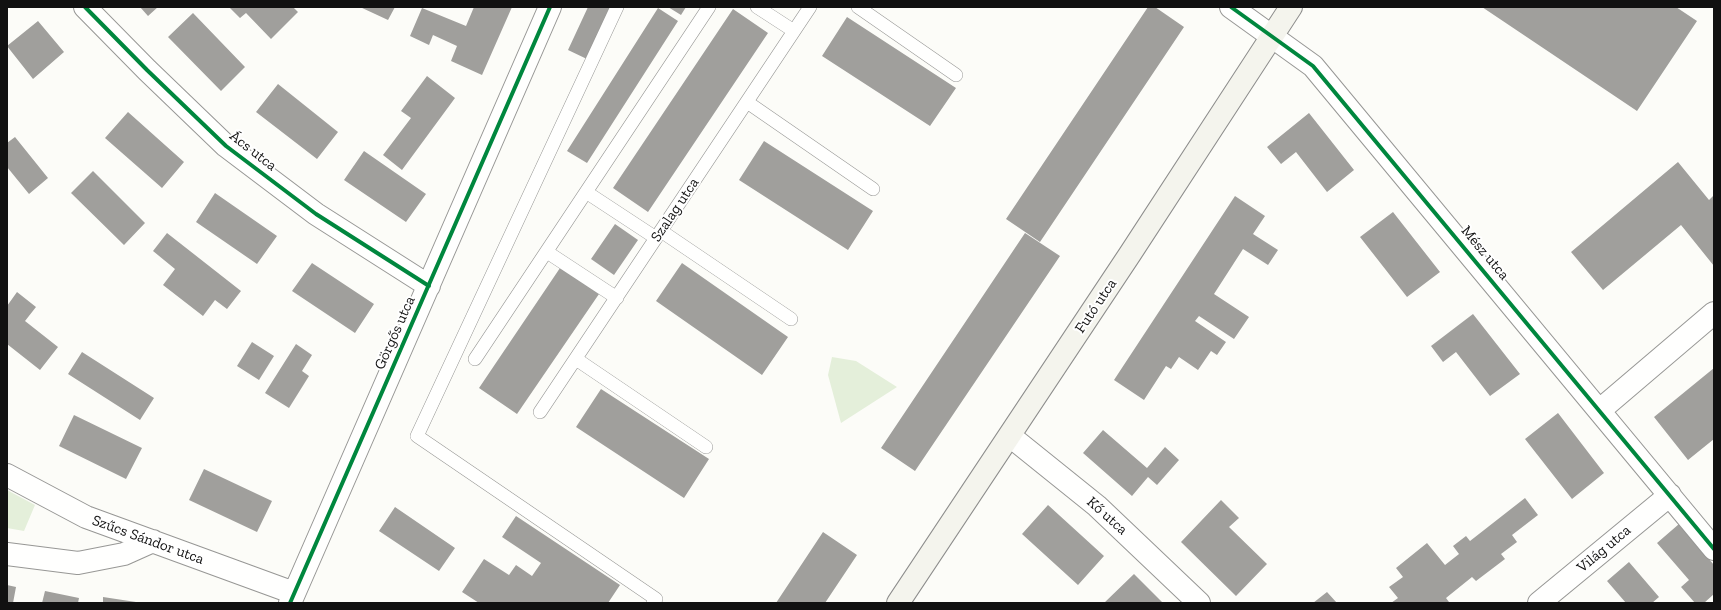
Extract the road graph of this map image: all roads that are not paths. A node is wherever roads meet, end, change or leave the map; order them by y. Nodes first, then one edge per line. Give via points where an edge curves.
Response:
1 (85, 7) edge
2 (550, 7) edge
3 (617, 7) edge
4 (709, 7) edge
5 (758, 7) edge
6 (810, 7) edge
7 (858, 7) edge
8 (1231, 7) edge
9 (1291, 7) edge
10 (794, 31) junction
11 (1273, 36) junction
12 (956, 75) dead end
13 (747, 102) junction
14 (873, 189) dead end
15 (586, 192) junction
16 (659, 234) junction
17 (547, 252) junction
18 (429, 286) junction
19 (616, 298) junction
20 (1714, 313) edge
21 (791, 319) dead end
22 (475, 359) dead end
23 (576, 359) junction
24 (1600, 410) junction
25 (540, 412) dead end
26 (1010, 436) junction
27 (706, 447) dead end
28 (7, 475) edge
29 (1670, 495) junction
30 (153, 541) junction
31 (1714, 549) edge
32 (7, 554) edge
33 (292, 598) edge
34 (653, 603) edge
35 (898, 603) edge
36 (1199, 603) edge
37 (1539, 603) edge

1 - 18 street, Ács utca via 226,146 316,214
2 - 18 street, Görgős utca
3 - 34 lane via 417,436 656,599
4 - 15 lane
5 - 10 lane
6 - 10 lane, Szalag utca
7 - 12 lane
8 - 11 street, Mész utca
9 - 11 main road, Futó utca
10 - 13 lane, Szalag utca
11 - 24 street, Mész utca via 1313,66
11 - 26 main road, Futó utca
13 - 14 lane
13 - 16 lane, Szalag utca
15 - 16 lane
15 - 17 lane
16 - 19 lane, Szalag utca
16 - 21 lane
17 - 19 lane
17 - 22 lane
18 - 33 street, Görgős utca
19 - 23 lane, Szalag utca
20 - 24 street
23 - 25 lane, Szalag utca
23 - 27 lane
24 - 29 street, Mész utca
26 - 35 main road, Futó utca
26 - 36 street, Kő utca via 1097,506
28 - 30 street, Szűcs Sándor utca via 86,518
29 - 31 street, Mész utca
29 - 37 street, Világ utca
30 - 32 street via 124,554 78,563
30 - 33 street, Szűcs Sándor utca

